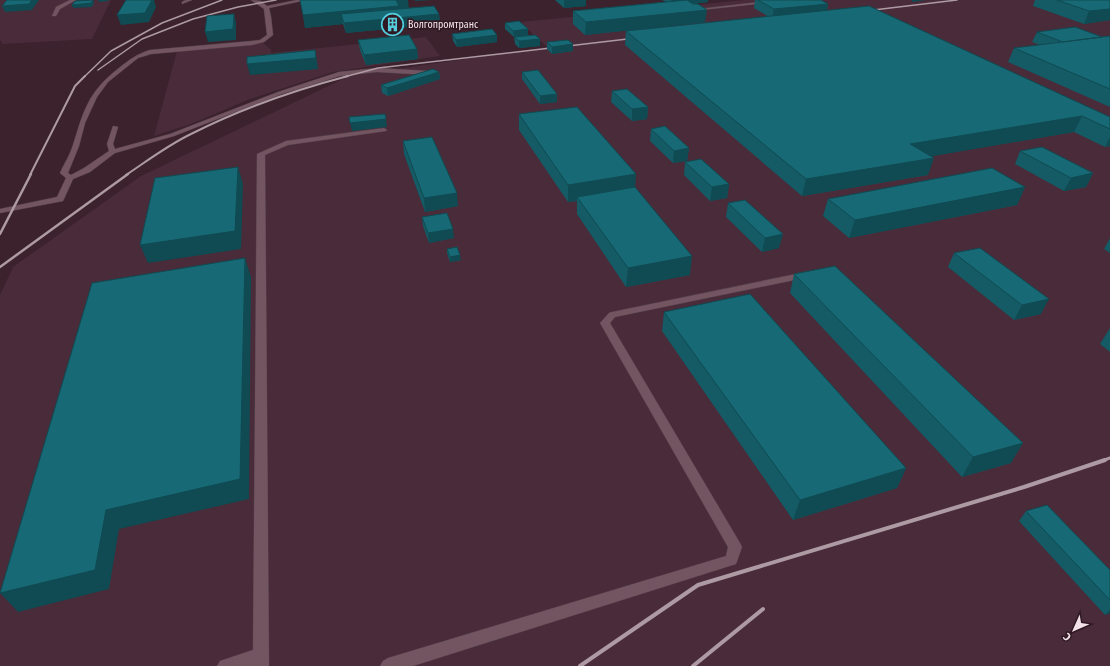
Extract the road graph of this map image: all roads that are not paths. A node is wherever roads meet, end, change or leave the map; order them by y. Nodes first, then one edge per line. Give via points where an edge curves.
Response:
1 (74, 0) edge
2 (190, 0) edge
3 (253, 0) edge
4 (304, 0) edge
5 (791, 0) edge
6 (184, 3) dead end
7 (714, 3) dead end
8 (267, 7) junction
9 (720, 7) junction
10 (688, 10) edge
11 (54, 15) dead end
12 (429, 73) edge
13 (115, 127) dead end
14 (384, 130) dead end
15 (113, 152) junction
16 (70, 178) junction
17 (0, 211) edge
18 (817, 273) edge
19 (261, 661) edge
20 (225, 666) edge
21 (388, 666) edge

1 - 11 lane via 58,8
2 - 6 lane
3 - 8 lane via 263,2
4 - 8 lane
5 - 9 lane
7 - 9 lane
8 - 16 lane via 270,36 262,41 150,52 136,57 118,70 94,98 82,123 76,146 64,173
9 - 10 lane
12 - 15 lane via 377,70 339,74 280,93 172,135
13 - 15 lane via 110,144
14 - 19 lane via 286,143 262,154
15 - 16 lane
16 - 17 lane via 60,199
18 - 21 lane via 612,315 605,323 735,547 731,560
19 - 20 lane

